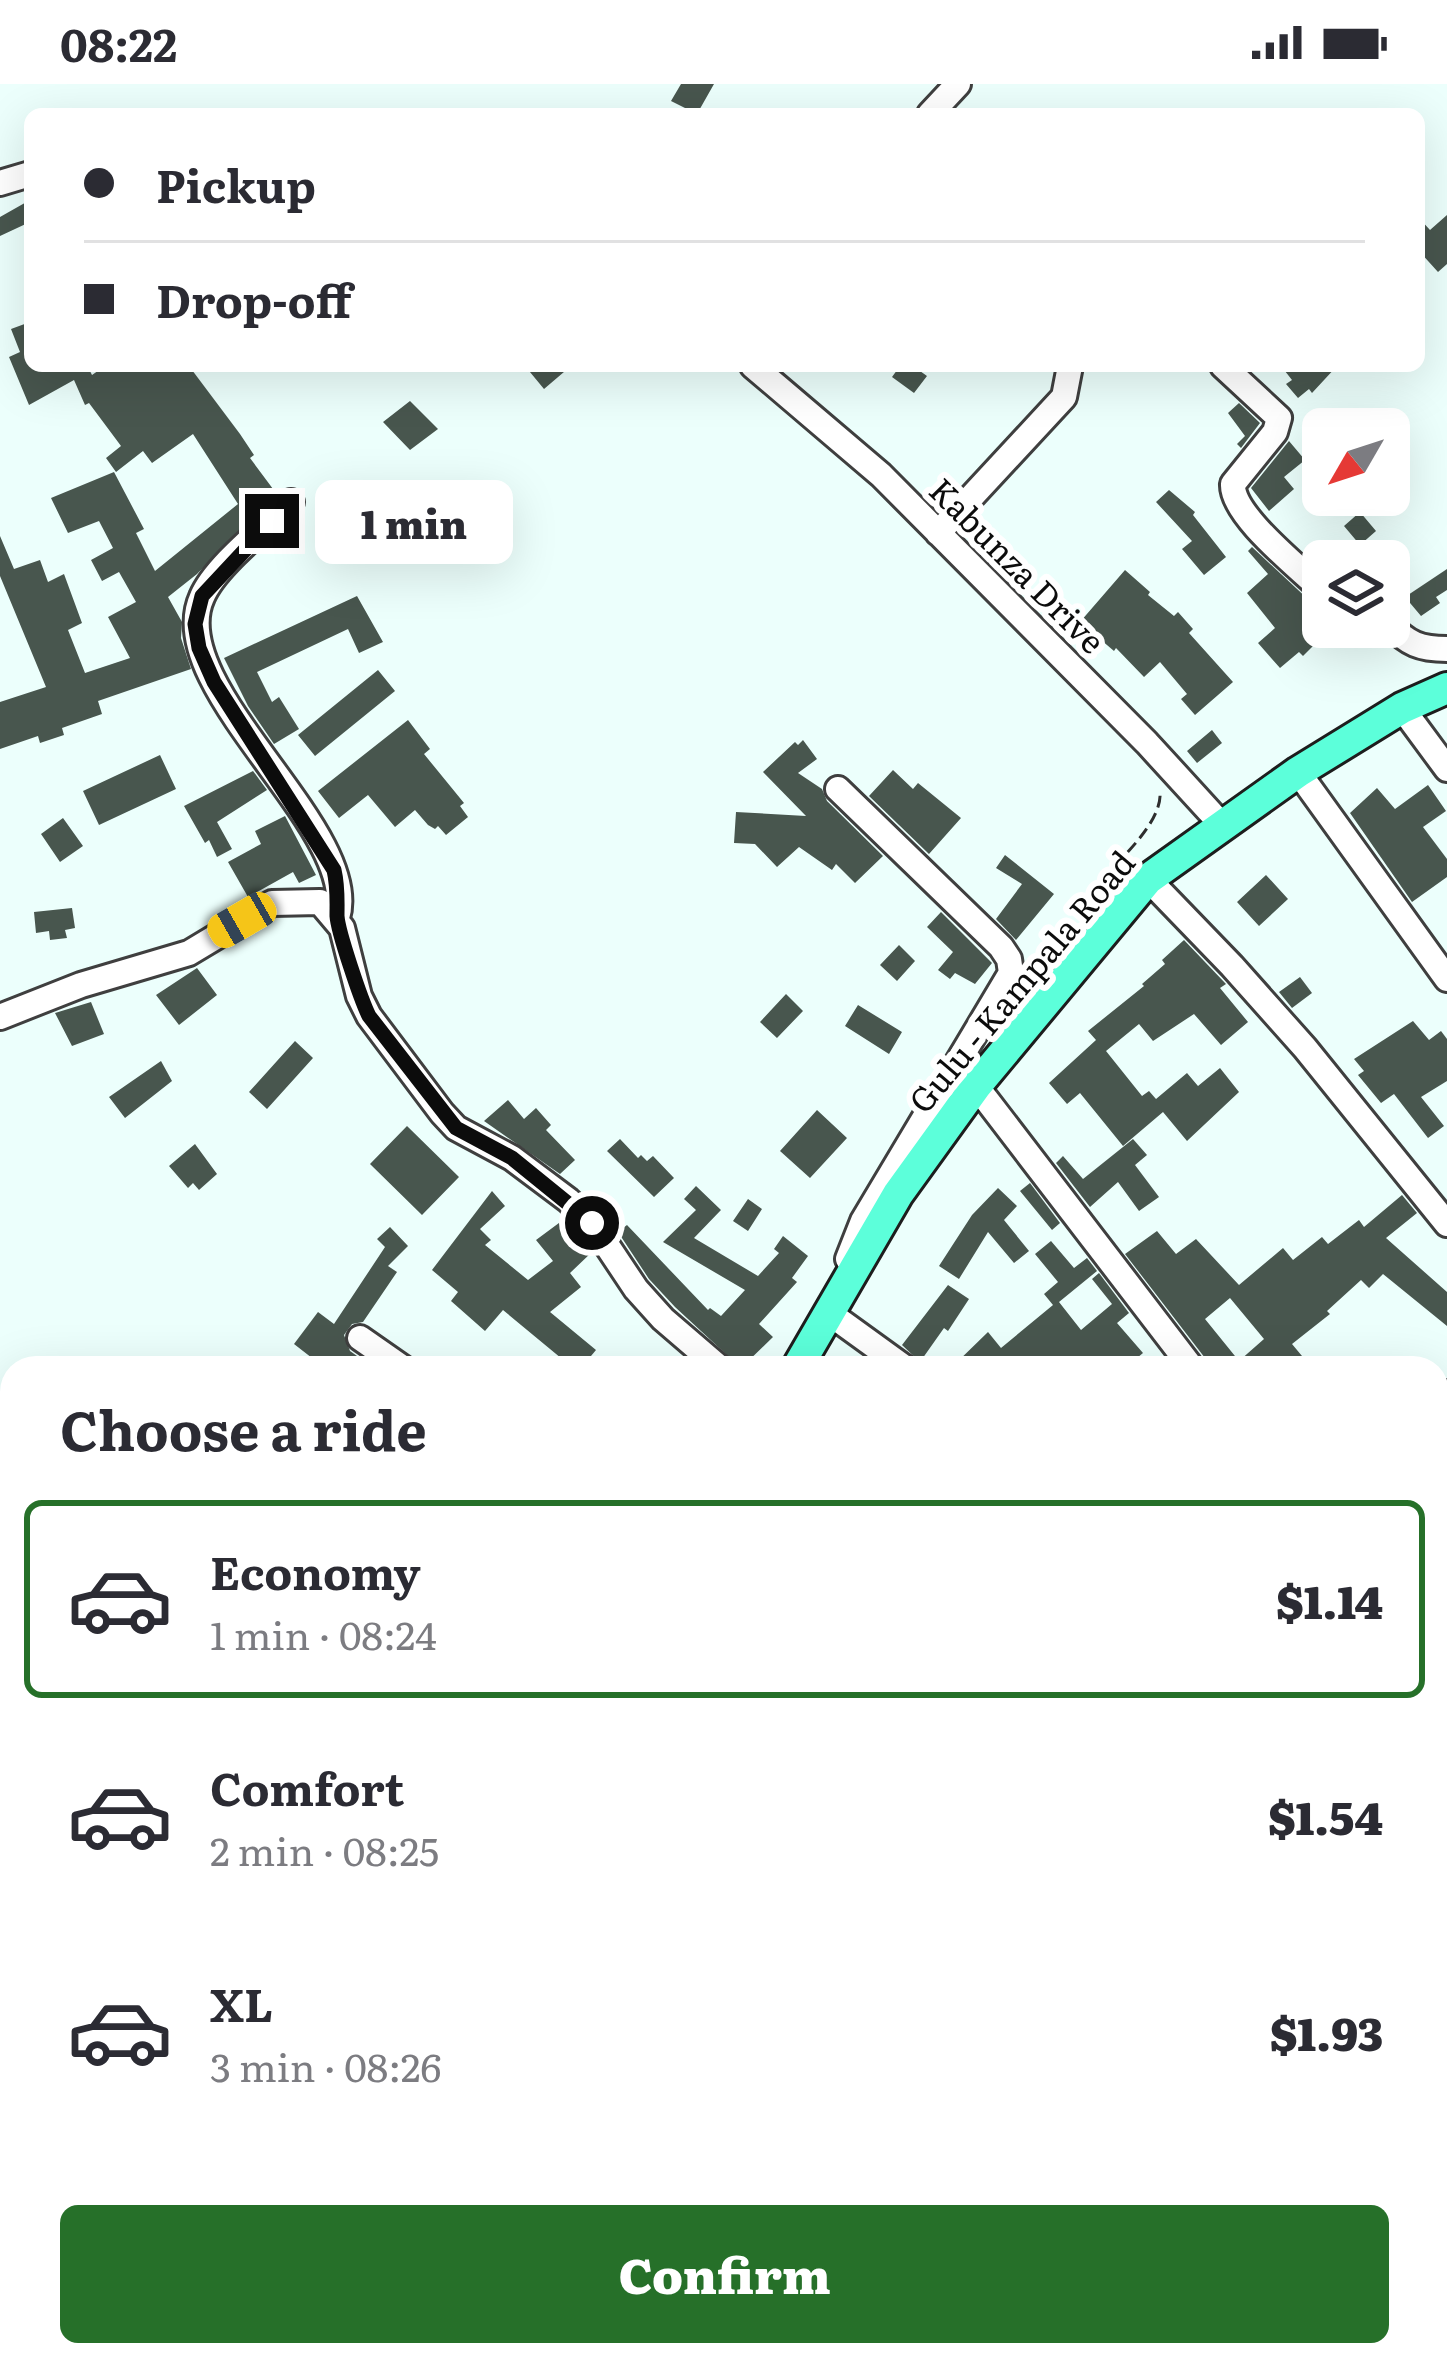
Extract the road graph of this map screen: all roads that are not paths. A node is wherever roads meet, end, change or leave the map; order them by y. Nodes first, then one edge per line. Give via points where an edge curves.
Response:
1 (958, 84) edge
2 (936, 108) edge
3 (760, 372) edge
4 (1069, 372) edge
5 (1229, 372) edge
6 (291, 502) dead end
7 (938, 532) junction
8 (1302, 571) edge
9 (1410, 643) edge
10 (1447, 649) edge
11 (1447, 688) edge
12 (1402, 708) junction
13 (1444, 756) edge
14 (1298, 772) junction
15 (838, 789) dead end
16 (1222, 825) junction
17 (1148, 879) junction
18 (337, 918) junction
19 (1447, 979) edge
20 (0, 1017) edge
21 (976, 1086) junction
22 (1447, 1224) edge
23 (835, 1302) junction
24 (360, 1338) dead end
25 (386, 1356) edge
26 (706, 1356) edge
27 (804, 1356) edge
28 (892, 1356) edge
29 (1183, 1356) edge

1 - 2 street
3 - 7 street, Kabunza Drive
4 - 7 street via 1064,397
5 - 8 street via 1279,418 1232,493
6 - 18 street via 217,576 195,624 214,682 334,870
7 - 16 street, Kabunza Drive
9 - 10 street
11 - 12 main road, Gulu - Kampala Road
12 - 13 street
12 - 14 main road, Gulu - Kampala Road
14 - 16 main road, Gulu - Kampala Road
14 - 19 street
15 - 23 street via 1001,947 1011,973 863,1221
16 - 17 main road, Gulu - Kampala Road
17 - 21 main road, Gulu - Kampala Road
17 - 22 street via 1305,1048
18 - 20 street via 320,902 272,903 189,953
18 - 26 street via 369,1016 442,1113 568,1200 636,1289
21 - 23 main road, Gulu - Kampala Road via 898,1194
21 - 29 street
23 - 27 main road, Gulu - Kampala Road
23 - 28 street
24 - 25 street

